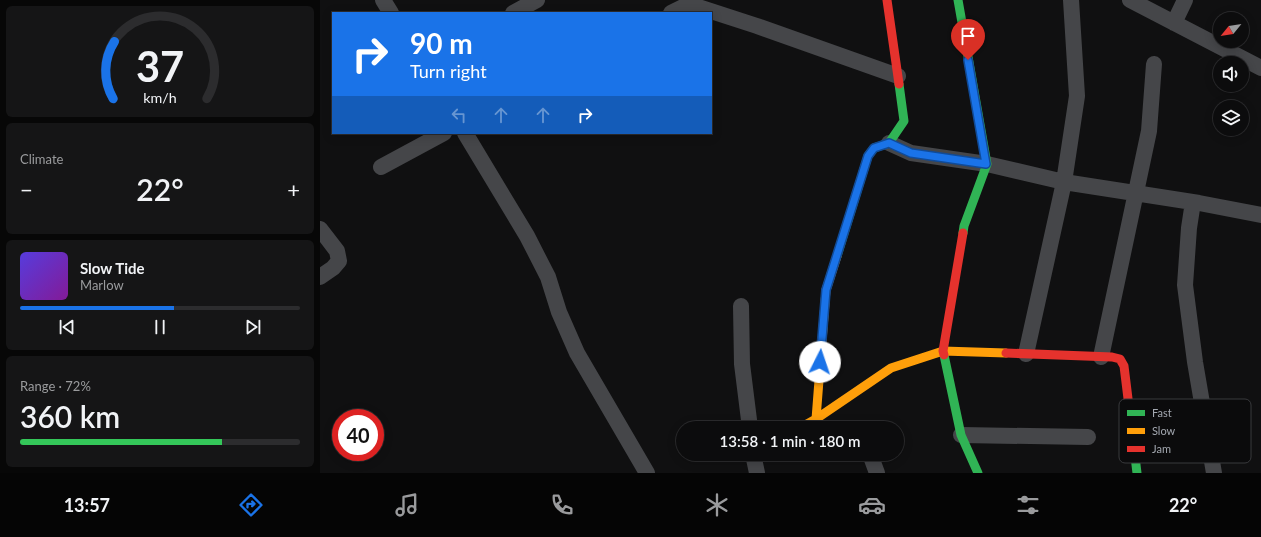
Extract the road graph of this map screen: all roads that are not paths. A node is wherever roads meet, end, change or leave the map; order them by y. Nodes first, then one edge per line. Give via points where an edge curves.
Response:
1 (537, 0) edge
2 (887, 0) edge
3 (958, 0) edge
4 (1071, 0) edge
5 (1130, 0) edge
6 (1185, 0) edge
7 (515, 12) edge
8 (673, 12) edge
9 (1174, 23) junction
10 (1154, 64) dead end
11 (1261, 68) edge
12 (898, 76) junction
13 (442, 134) edge
14 (466, 134) edge
15 (889, 143) junction
16 (986, 164) junction
17 (381, 167) dead end
18 (1064, 182) junction
19 (1136, 194) junction
20 (1193, 202) junction
21 (1261, 215) edge
22 (320, 229) edge
23 (320, 277) edge
24 (741, 306) dead end
25 (943, 352) junction
26 (1026, 354) junction
27 (1101, 356) junction
28 (1128, 399) edge
29 (1201, 399) edge
30 (816, 420) joint
31 (749, 421) edge
32 (961, 435) junction
33 (1088, 437) dead end
34 (754, 461) edge
35 (873, 461) edge
36 (1136, 463) edge
37 (1212, 463) edge
38 (647, 473) edge
39 (757, 473) edge
40 (877, 473) edge
41 (978, 473) edge
42 (1137, 473) edge
43 (1214, 473) edge

1 - 7 street
2 - 12 street
3 - 16 street
4 - 18 street via 1077,96
5 - 9 street
6 - 9 street
8 - 12 street via 689,4
9 - 11 street
10 - 19 street via 1149,131
12 - 15 street via 904,121
13 - 17 street
14 - 38 street via 527,236 548,277 559,312 577,353
15 - 16 street via 911,153
15 - 30 street via 874,148 868,156 826,290
16 - 18 street
16 - 25 street via 964,226
18 - 19 street
18 - 26 street
19 - 20 street
19 - 27 street
20 - 21 street
20 - 29 street via 1185,285
22 - 23 street via 337,251 339,261
24 - 31 street via 742,364
25 - 26 street
25 - 30 street via 891,368
25 - 32 street
26 - 27 street
27 - 28 street via 1120,359 1124,366
32 - 33 street
32 - 41 street
34 - 39 street
35 - 40 street
36 - 42 street
37 - 43 street

